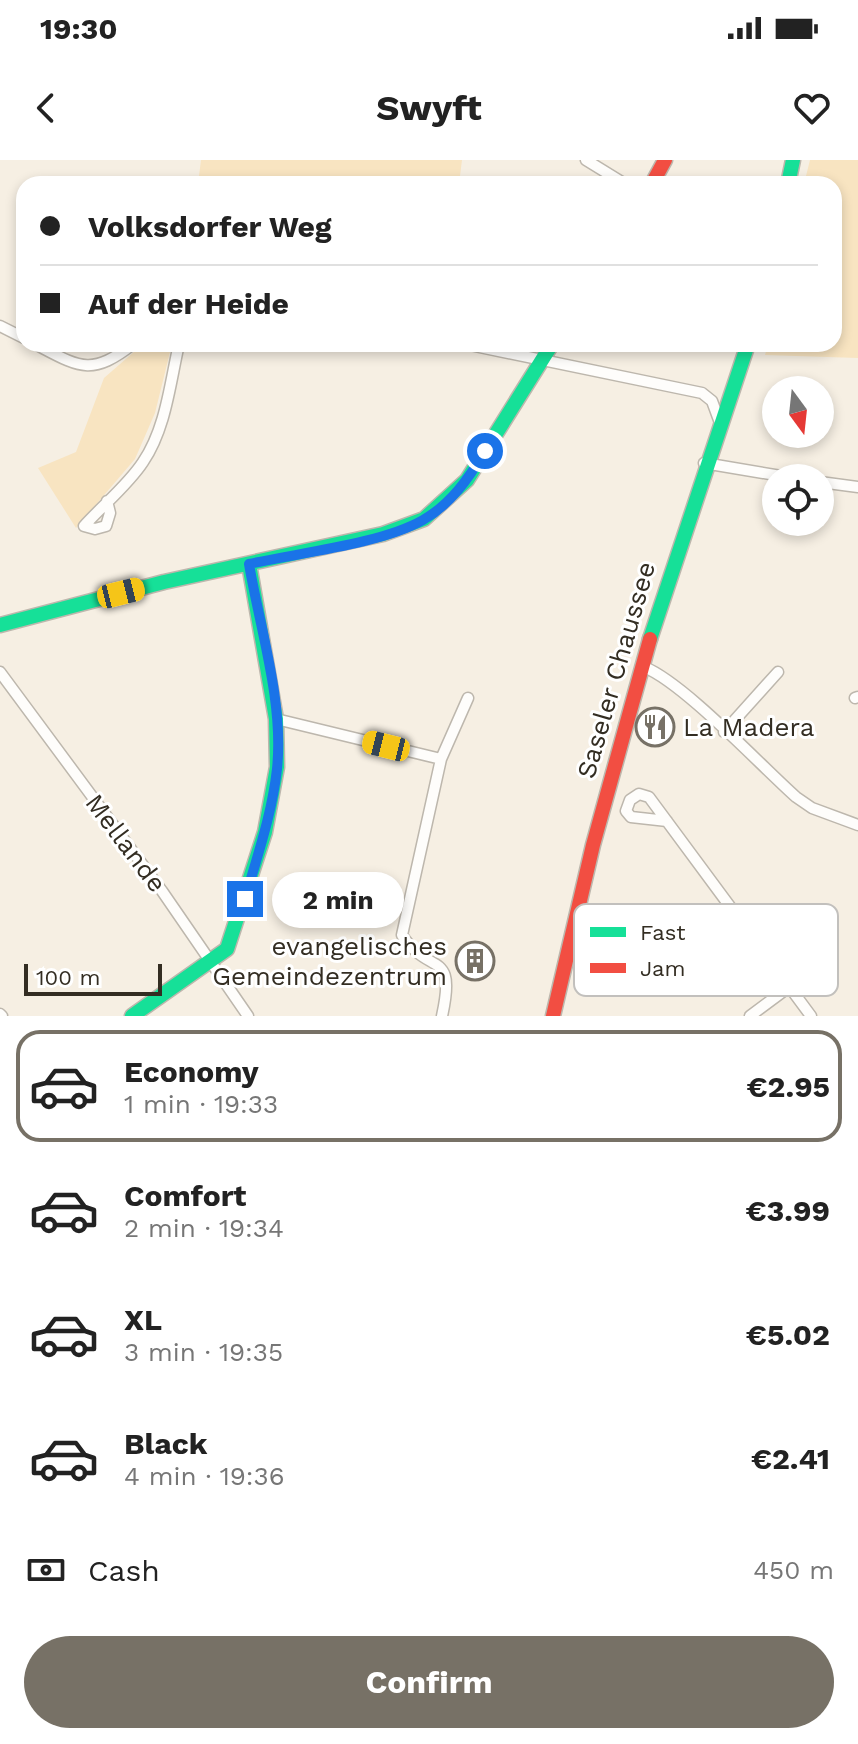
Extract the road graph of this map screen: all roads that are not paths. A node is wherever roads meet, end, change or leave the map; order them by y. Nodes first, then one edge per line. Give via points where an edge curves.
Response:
1 (586, 160) edge
2 (612, 176) edge
3 (51, 352) edge
4 (123, 352) edge
5 (177, 352) edge
6 (510, 352) edge
7 (547, 352) edge
8 (745, 352) edge
9 (544, 358) junction
10 (720, 421) junction
11 (704, 463) junction
12 (762, 473) edge
13 (834, 484) edge
14 (858, 487) edge
15 (107, 501) dead end
16 (249, 564) junction
17 (0, 625) edge
18 (644, 667) junction
19 (0, 672) edge
20 (778, 672) dead end
21 (468, 698) dead end
22 (276, 719) junction
23 (724, 732) junction
24 (441, 759) junction
25 (667, 821) dead end
26 (858, 825) edge
27 (579, 904) edge
28 (728, 904) edge
29 (574, 926) edge
30 (210, 960) junction
31 (777, 996) edge
32 (796, 996) edge
33 (132, 1016) edge
34 (248, 1016) edge
35 (442, 1016) edge
36 (553, 1016) edge
37 (750, 1016) edge
38 (811, 1016) edge

1 - 2 street
3 - 4 street via 91,367 110,363
5 - 15 street via 157,432 143,462
6 - 9 street
7 - 9 street
8 - 10 street, Saseler Chaussee
9 - 10 street via 705,394
9 - 16 street via 467,480 424,519 393,532
10 - 11 street, Saseler Chaussee
11 - 12 street
11 - 18 street, Saseler Chaussee
13 - 14 street
16 - 17 street
16 - 22 street
18 - 23 street via 657,672
18 - 27 street, Saseler Chaussee via 605,793
19 - 30 street, Mellande
20 - 23 street
21 - 24 street
22 - 24 street
22 - 30 street via 277,767 265,832 227,949
23 - 26 street via 796,797
24 - 35 street via 402,935 441,968 449,984
25 - 28 street
29 - 36 street, Saseler Chaussee
30 - 33 street
30 - 34 street, Mellande
31 - 37 street
32 - 38 street

